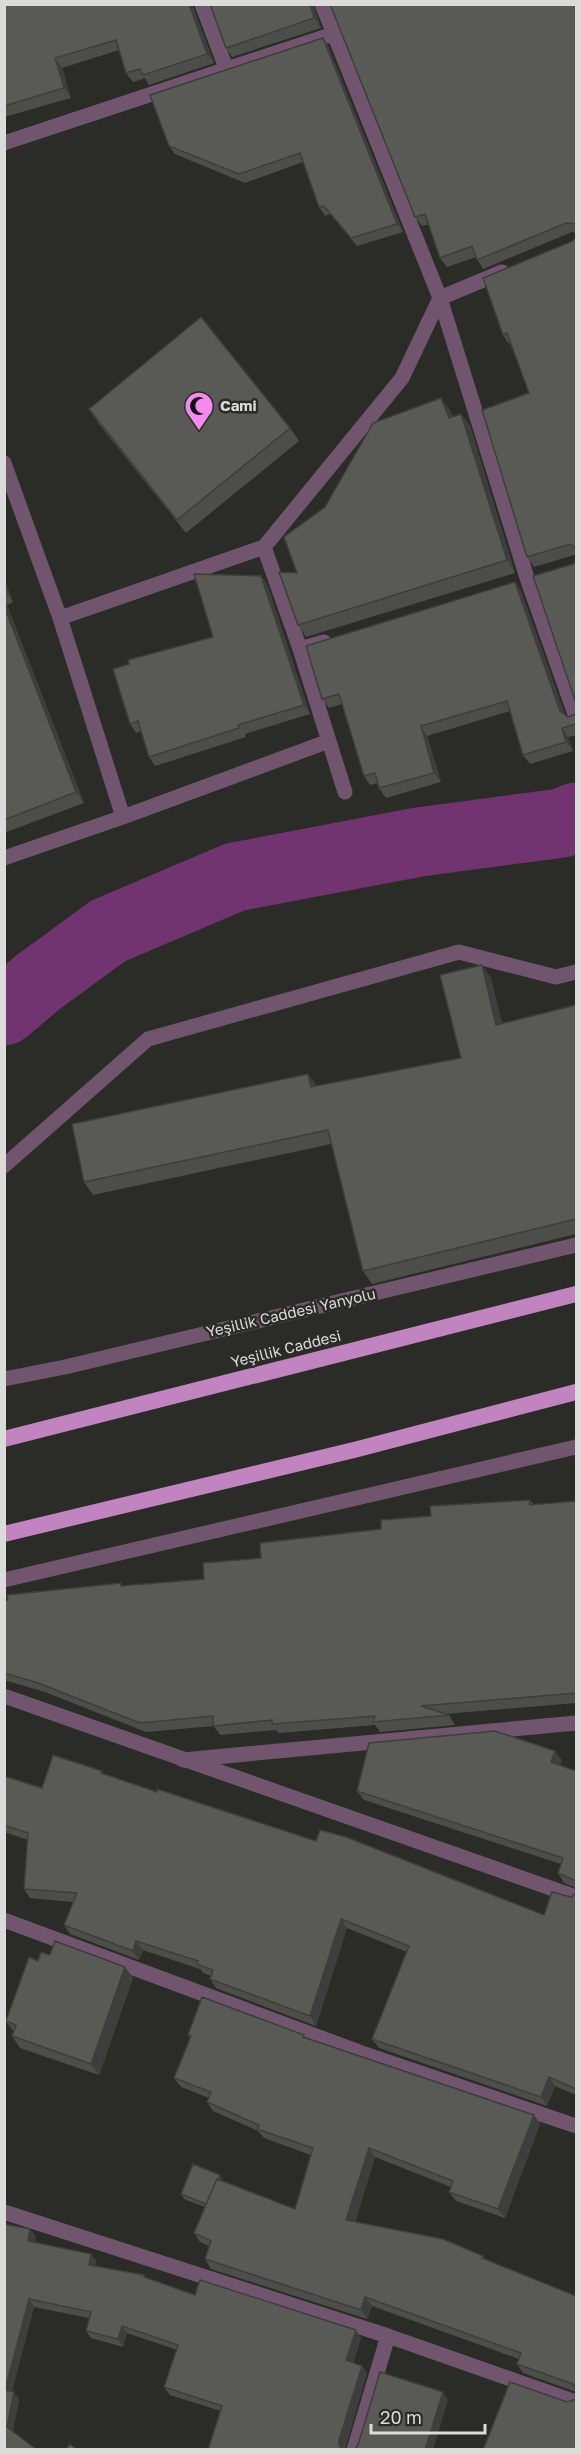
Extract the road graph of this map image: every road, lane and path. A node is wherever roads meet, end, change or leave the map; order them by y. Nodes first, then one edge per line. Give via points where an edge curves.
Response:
1 (202, 4) edge
2 (322, 4) edge
3 (333, 34) junction
4 (226, 68) junction
5 (4, 143) edge
6 (513, 267) edge
7 (440, 298) junction
8 (4, 463) edge
9 (264, 547) junction
10 (60, 618) junction
11 (334, 639) edge
12 (300, 649) junction
13 (576, 717) edge
14 (329, 741) junction
15 (345, 792) dead end
16 (123, 817) junction
17 (4, 858) edge
18 (576, 972) edge
19 (4, 1166) edge
20 (576, 1245) edge
21 (576, 1294) edge
22 (4, 1379) edge
23 (576, 1392) edge
24 (4, 1440) edge
25 (576, 1446) edge
26 (4, 1534) edge
27 (4, 1580) edge
28 (4, 1696) edge
29 (576, 1723) edge
30 (183, 1760) junction
31 (576, 1897) edge
32 (4, 1920) edge
33 (576, 2126) edge
34 (4, 2212) edge
35 (388, 2336) junction
36 (576, 2402) edge
37 (354, 2450) edge

1 - 4 street
2 - 3 street
3 - 4 street
3 - 7 street
4 - 5 street
6 - 7 street
7 - 9 street via 402,378
7 - 13 street via 527,581
8 - 10 street
9 - 10 street
9 - 12 street
10 - 16 street
11 - 12 street
12 - 14 street
14 - 15 street
14 - 16 street
16 - 17 street
18 - 19 street via 556,977 459,952 148,1039
20 - 22 street, Yeşillik Caddesi Yanyolu
21 - 24 highway, Yeşillik Caddesi
23 - 26 highway
25 - 27 street
28 - 30 street
29 - 30 street
30 - 31 street
32 - 33 street via 362,2053
34 - 35 street
35 - 36 street
35 - 37 street

